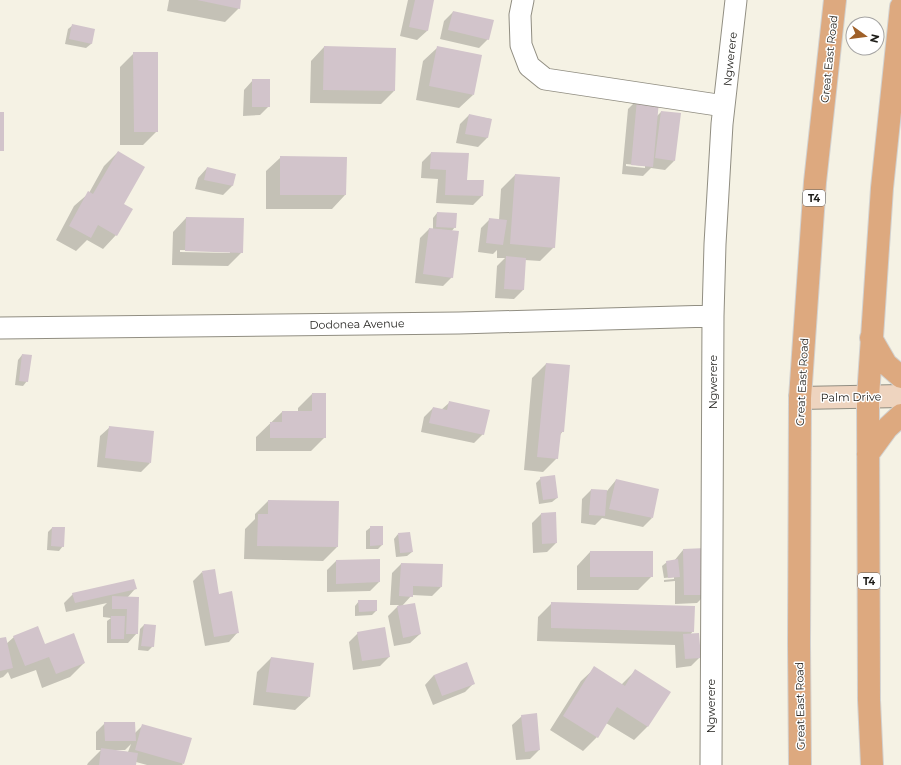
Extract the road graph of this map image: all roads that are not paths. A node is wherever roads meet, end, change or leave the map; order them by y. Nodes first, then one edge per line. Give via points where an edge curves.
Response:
1 (523, 0) edge
2 (736, 0) edge
3 (835, 0) edge
4 (901, 7) edge
5 (724, 106) junction
6 (714, 316) junction
7 (0, 328) edge
8 (871, 338) junction
9 (901, 377) edge
10 (901, 396) edge
11 (868, 397) junction
12 (800, 398) junction
13 (901, 415) edge
14 (868, 454) junction
15 (711, 765) edge
16 (800, 765) edge
17 (872, 765) edge

1 - 5 street via 520,15 521,45 529,66 545,79
2 - 5 street, Ngwerere
3 - 12 main road, Great East Road / T4 via 815,182
4 - 8 main road, T4 via 882,188
5 - 6 street, Ngwerere via 715,244
6 - 7 street, Dodonea Avenue
6 - 15 street, Ngwerere
8 - 9 main road via 886,364
8 - 11 main road, T4
10 - 11 street, Palm Drive
11 - 12 street, Palm Drive
11 - 14 main road, T4
12 - 16 main road, Great East Road / T4
13 - 14 main road via 887,428
14 - 17 main road, T4 via 869,692

